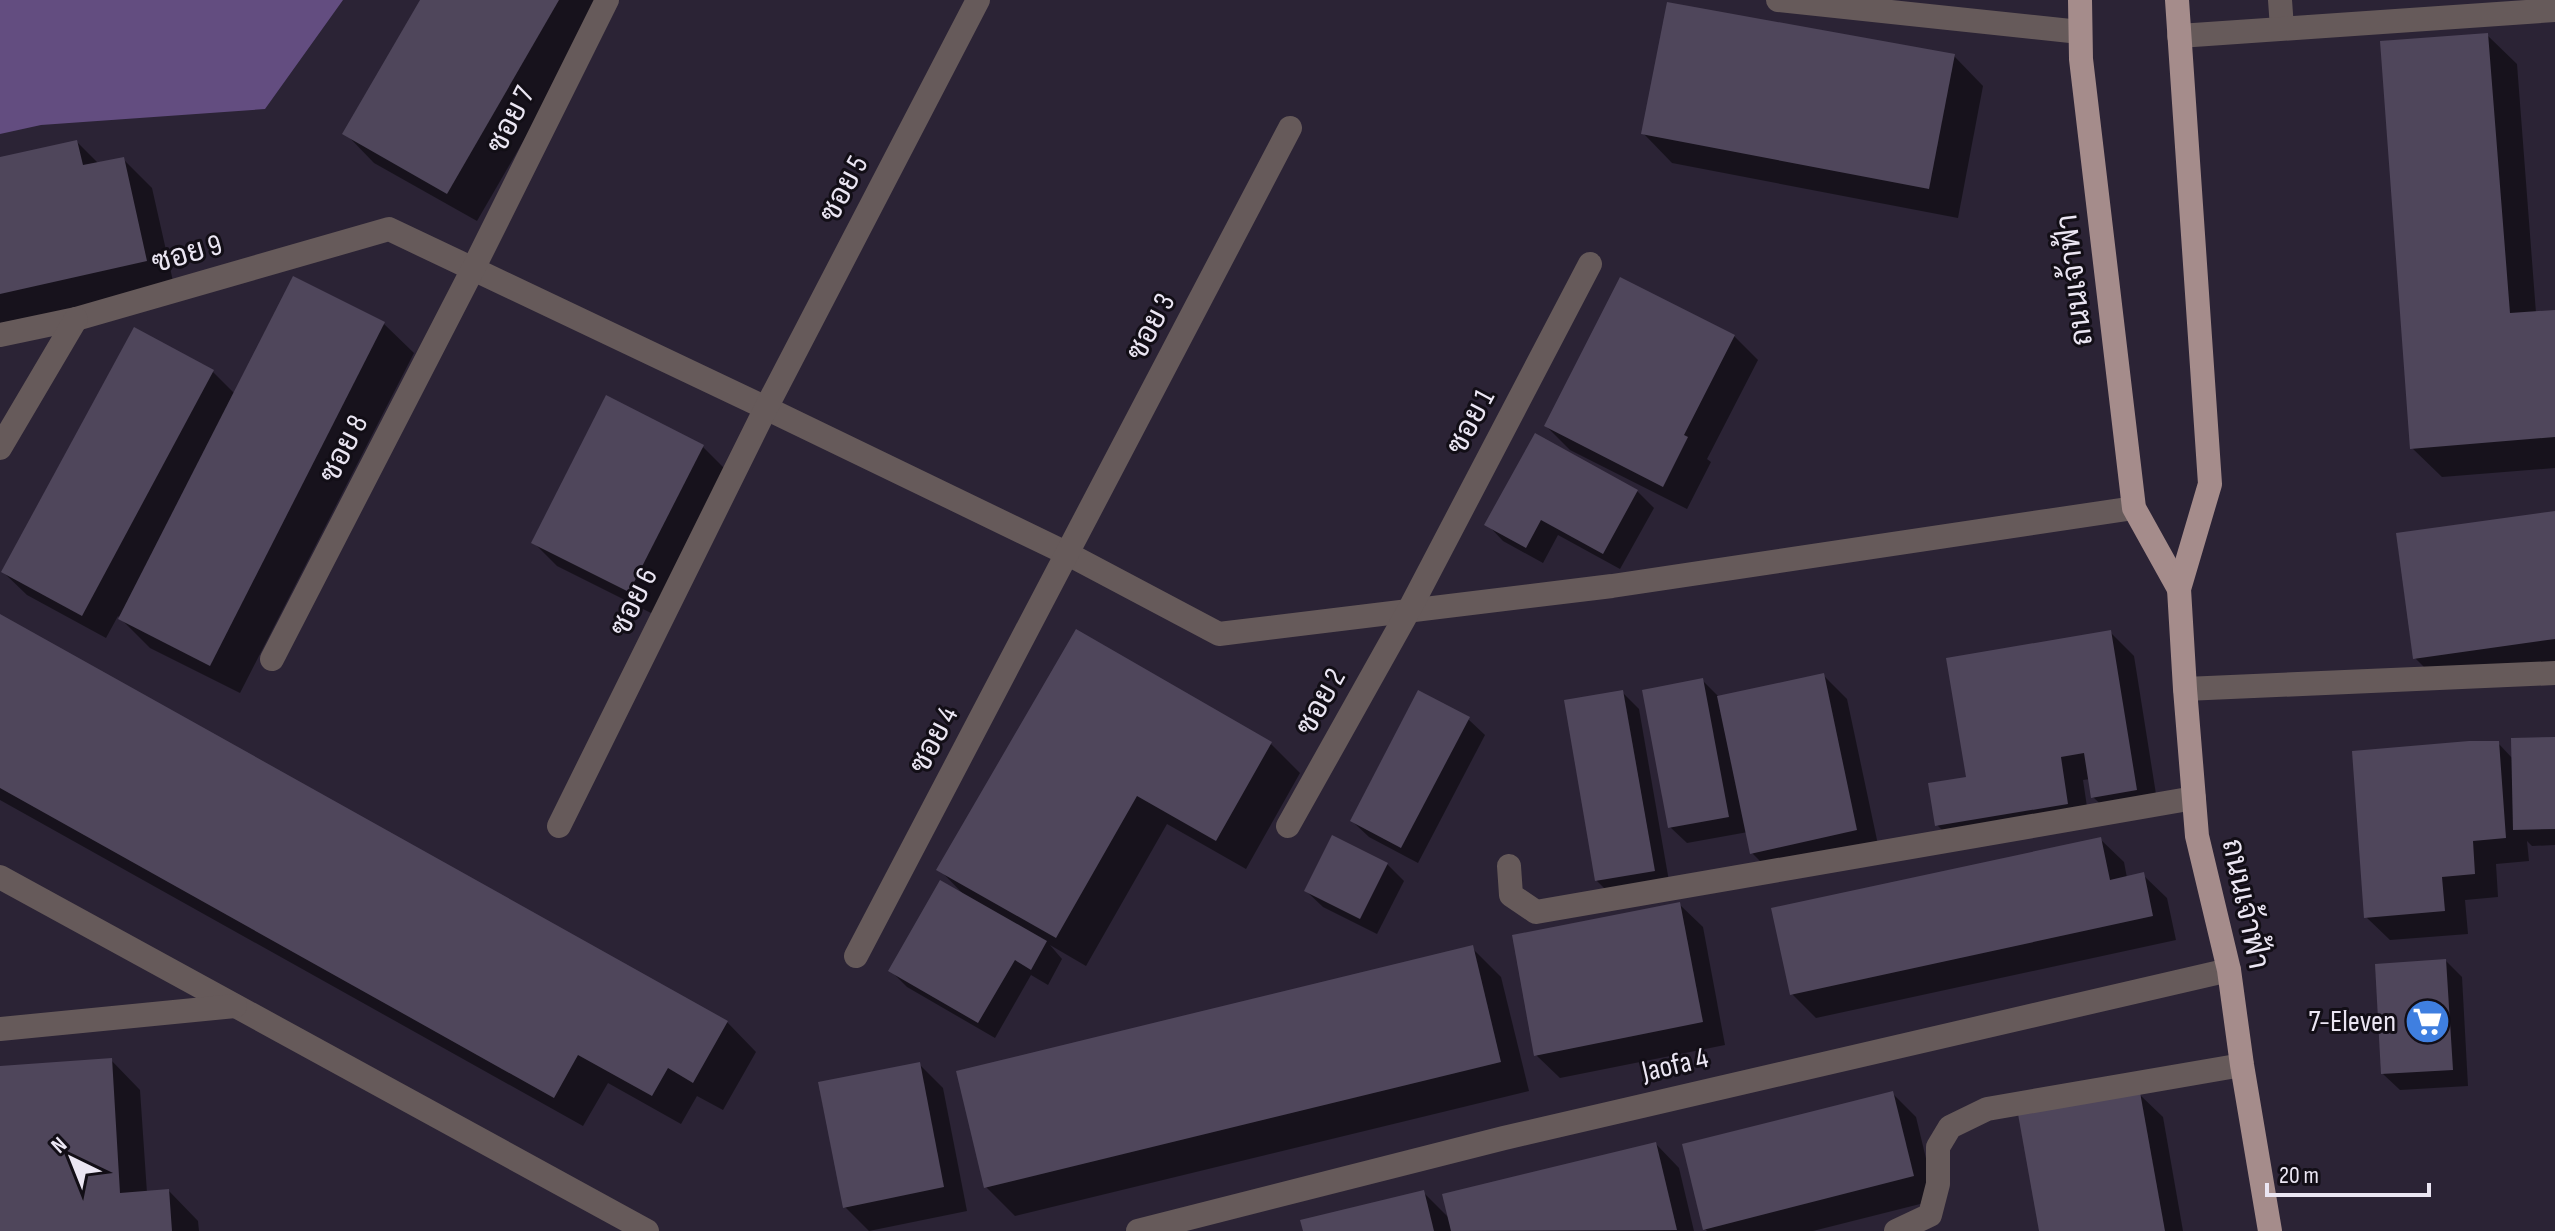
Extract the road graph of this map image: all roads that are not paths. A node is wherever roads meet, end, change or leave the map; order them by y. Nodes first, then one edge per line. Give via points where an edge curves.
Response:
1 (607, 0) edge
2 (978, 0) edge
3 (1778, 0) edge
4 (2080, 0) edge
5 (2177, 0) edge
6 (2280, 0) edge
7 (2555, 10) edge
8 (2282, 28) junction
9 (2080, 32) junction
10 (2179, 36) junction
11 (1290, 128) dead end
12 (1590, 264) dead end
13 (473, 269) junction
14 (76, 319) junction
15 (0, 335) edge
16 (766, 408) junction
17 (0, 448) edge
18 (2134, 508) junction
19 (1068, 554) junction
20 (2179, 589) junction
21 (1409, 610) junction
22 (272, 659) dead end
23 (2555, 673) edge
24 (2185, 689) junction
25 (2194, 798) junction
26 (559, 826) dead end
27 (1288, 826) dead end
28 (1509, 866) dead end
29 (0, 877) edge
30 (856, 956) dead end
31 (2229, 970) junction
32 (235, 1006) junction
33 (0, 1029) edge
34 (2242, 1065) junction
35 (647, 1231) edge
36 (1138, 1231) edge
37 (1896, 1231) edge
38 (2270, 1231) edge

1 - 13 street, ซอย 7
2 - 16 street, ซอย 5
3 - 9 street
4 - 9 main road, ถนนเจ้าฟ้า
5 - 10 main road, ถนนเจ้าฟ้า
6 - 8 street
7 - 8 street
8 - 10 street
9 - 18 main road, ถนนเจ้าฟ้า
10 - 20 main road, ถนนเจ้าฟ้า via 2210,484
11 - 19 street, ซอย 3
12 - 21 street, ซอย 1
13 - 14 street, ซอย 9 via 389,229
13 - 16 street
13 - 22 street, ซอย 8
14 - 15 street, ซอย 9
14 - 17 street
16 - 19 street
16 - 26 street, ซอย 6
18 - 20 main road, ถนนเจ้าฟ้า
18 - 21 street via 1612,586
19 - 21 street via 1219,634
19 - 30 street, ซอย 4
20 - 24 main road, ถนนเจ้าฟ้า
21 - 27 street, ซอย 2
23 - 24 street
24 - 25 main road, ถนนเจ้าฟ้า
25 - 28 street via 1536,912 1511,895
25 - 31 main road, ถนนเจ้าฟ้า via 2197,836
29 - 32 street
31 - 34 main road, ถนนเจ้าฟ้า
31 - 36 street, Jaofa 4 via 1504,1138
32 - 33 street
32 - 35 street
34 - 37 street via 1987,1109 1950,1127 1938,1147 1938,1184 1930,1215
34 - 38 main road, ถนนเจ้าฟ้า

